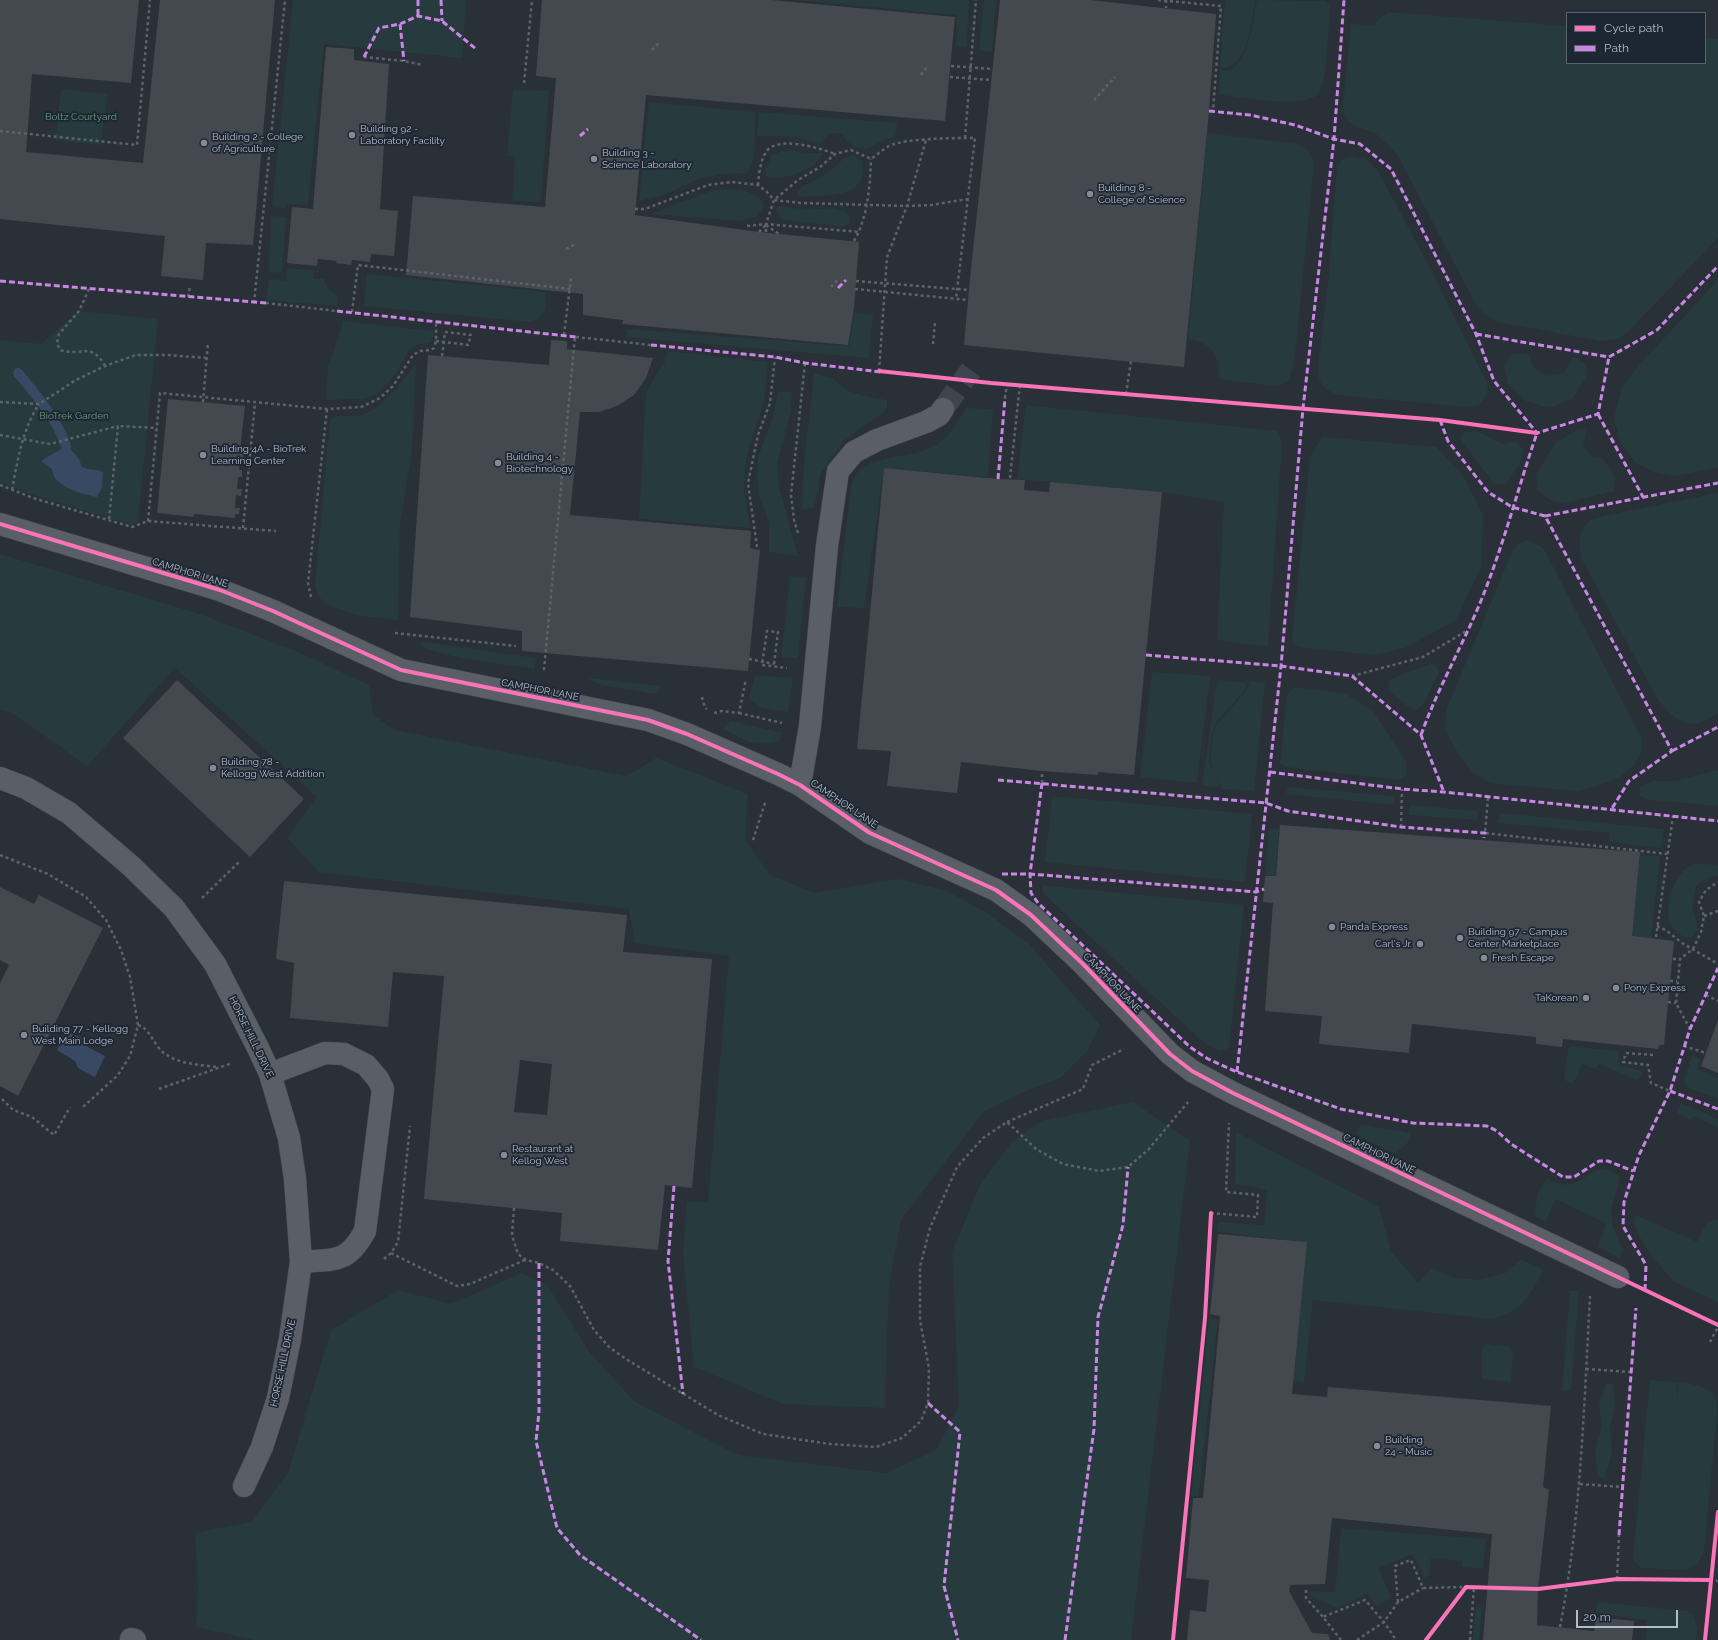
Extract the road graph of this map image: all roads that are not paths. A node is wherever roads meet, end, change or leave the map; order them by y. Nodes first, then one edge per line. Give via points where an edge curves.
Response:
1 (943, 409) tunnel mouth
2 (0, 524) edge
3 (0, 778) edge
4 (800, 785) junction
5 (270, 1074) junction
6 (301, 1262) junction
7 (1618, 1277) dead end
8 (244, 1486) dead end

1 - 4 street via 939,415 926,422 877,440 854,452 838,471 827,546 810,726
2 - 4 street, CAMPHOR LANE via 220,590 273,611 401,670 648,720 687,734
3 - 5 street, HORSE HILL DRIVE via 26,788 69,813 132,866 174,908 215,964
4 - 7 street, CAMPHOR LANE via 870,833 996,890 1031,914 1170,1054 1192,1071
5 - 6 street, HORSE HILL DRIVE via 289,1138 295,1179
5 - 6 street via 325,1053 344,1054 366,1065 378,1078 383,1089 365,1231 357,1246 342,1258
6 - 8 street, HORSE HILL DRIVE via 278,1398 262,1447

